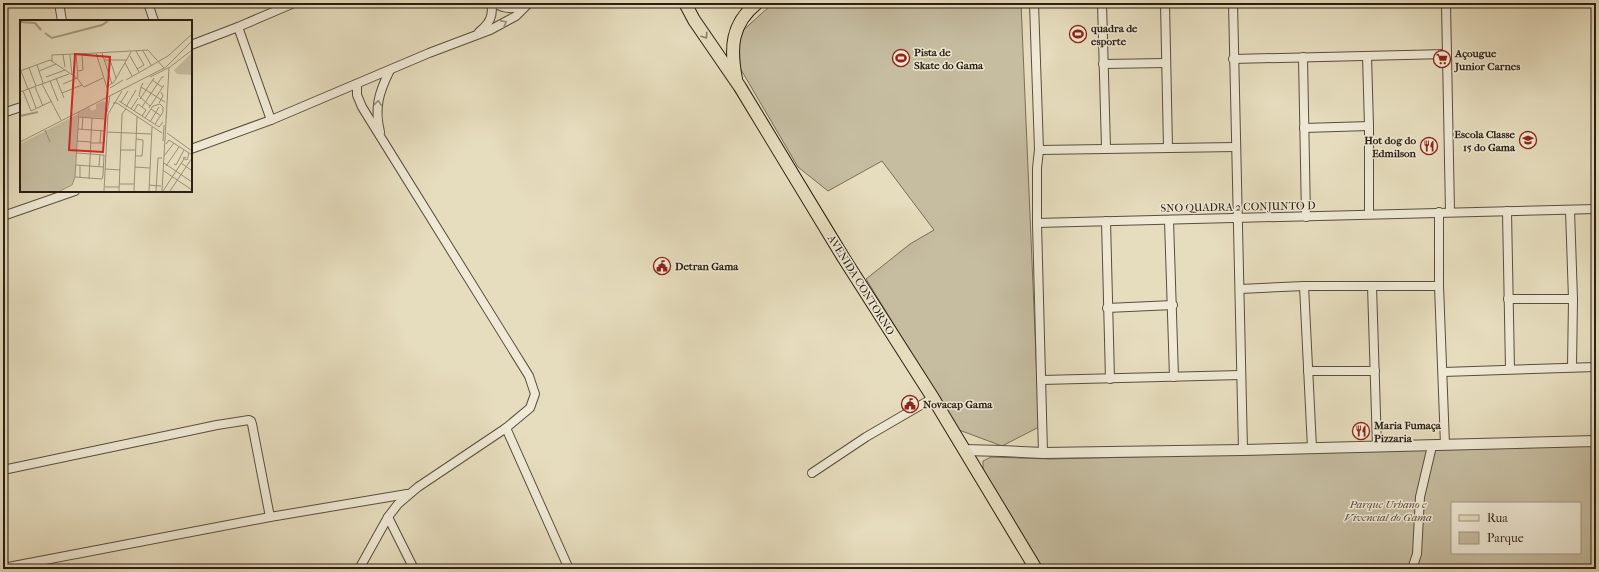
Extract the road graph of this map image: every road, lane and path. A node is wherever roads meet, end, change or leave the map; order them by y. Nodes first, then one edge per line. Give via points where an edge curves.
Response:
1 (59, 3) edge
2 (148, 3) edge
3 (294, 3) edge
4 (491, 3) edge
5 (495, 3) edge
6 (685, 3) edge
7 (757, 3) edge
8 (1034, 3) edge
9 (1102, 3) edge
10 (1165, 3) edge
11 (1233, 3) edge
12 (1446, 3) edge
13 (528, 4) edge
14 (62, 20) edge
15 (154, 20) edge
16 (238, 27) junction
17 (475, 35) junction
18 (192, 45) edge
19 (1447, 54) junction
20 (1367, 56) junction
21 (1302, 57) junction
22 (1233, 59) junction
23 (1103, 64) junction
24 (1166, 64) junction
25 (390, 70) junction
26 (357, 84) junction
27 (737, 84) junction
28 (20, 107) edge
29 (3, 112) edge
30 (271, 120) junction
31 (1369, 126) junction
32 (1304, 128) junction
33 (381, 139) junction
34 (1236, 147) junction
35 (1106, 148) junction
36 (1168, 148) junction
37 (192, 149) edge
38 (1039, 150) junction
39 (72, 192) edge
40 (1596, 209) edge
41 (1570, 210) junction
42 (1507, 211) junction
43 (1439, 212) junction
44 (1450, 212) junction
45 (1369, 214) junction
46 (3, 216) edge
47 (1306, 216) junction
48 (1239, 218) junction
49 (1169, 220) junction
50 (1106, 221) junction
51 (1038, 223) junction
52 (1304, 286) junction
53 (1372, 286) junction
54 (1439, 286) junction
55 (1240, 289) junction
56 (1508, 299) junction
57 (1573, 299) junction
58 (1173, 305) junction
59 (1107, 308) junction
60 (1572, 367) junction
61 (1596, 367) edge
62 (1510, 369) junction
63 (1375, 371) junction
64 (1308, 372) junction
65 (1442, 372) junction
66 (1241, 375) junction
67 (1174, 377) junction
68 (1110, 379) junction
69 (1041, 380) junction
70 (933, 398) junction
71 (506, 428) junction
72 (1596, 441) edge
73 (1444, 445) junction
74 (1432, 446) junction
75 (1377, 447) junction
76 (1312, 448) junction
77 (964, 450) junction
78 (1243, 450) junction
79 (1043, 453) junction
80 (3, 470) edge
81 (812, 473) dead end
82 (408, 494) junction
83 (270, 517) junction
84 (388, 517) junction
85 (3, 564) edge
86 (3, 568) edge
87 (359, 569) edge
88 (414, 569) edge
89 (569, 569) edge
90 (1036, 569) edge
91 (1412, 569) edge

1 - 14 street
2 - 15 street
3 - 16 street
4 - 17 street via 491,17
5 - 13 street via 501,7 514,9
6 -> 27 main road, AVENIDA CONTORNO
7 - 27 main road via 744,16 733,40
8 - 38 street
9 - 23 street
10 - 24 street
11 - 22 street
12 - 19 street
17 -> 13 street via 508,21
16 - 18 street
16 - 30 street
17 - 25 street
19 - 20 street
19 - 44 street
20 - 21 street
20 - 31 street
21 - 22 street
21 - 32 street
22 - 34 street
23 - 24 street
23 - 35 street
24 - 36 street
25 - 26 street
33 -> 25 street via 377,122 379,93
26 - 30 street
26 - 33 street via 359,101
27 - 70 main road, AVENIDA CONTORNO
28 - 29 street
30 - 37 street
31 - 32 street
31 - 45 street
32 - 47 street
33 - 71 street via 533,385 535,394 530,408
34 - 36 street
34 - 48 street
35 - 36 street
35 - 38 street
38 - 51 street
39 - 46 street
40 - 41 street, SNO QUADRA 2 CONJUNTO D
41 - 42 street, SNO QUADRA 2 CONJUNTO D
41 - 57 street
42 - 44 street, SNO QUADRA 2 CONJUNTO D
42 - 56 street
43 - 44 street, SNO QUADRA 2 CONJUNTO D
43 - 45 street, SNO QUADRA 2 CONJUNTO D
43 - 54 street
45 - 47 street, SNO QUADRA 2 CONJUNTO D
47 - 48 street, SNO QUADRA 2 CONJUNTO D
48 - 49 street, SNO QUADRA 2 CONJUNTO D
48 - 55 street
49 - 50 street, SNO QUADRA 2 CONJUNTO D
49 - 58 street
50 - 51 street, SNO QUADRA 2 CONJUNTO D
50 - 59 street
51 - 69 street
52 - 53 street
52 - 55 street
52 - 64 street
53 - 54 street
53 - 63 street
54 - 65 street
55 - 66 street
56 - 57 street
56 - 62 street
57 - 60 street
58 - 59 street
58 - 67 street
59 - 68 street
60 - 61 street
60 - 62 street
62 - 65 street
63 - 64 street
63 - 75 street
64 - 76 street
65 - 73 street
66 - 67 street
66 - 78 street
67 - 68 street
68 - 69 street
69 - 79 street
70 - 77 main road, AVENIDA CONTORNO
70 - 81 street via 866,437
71 - 82 street
71 - 89 street
72 - 73 street
73 - 74 street
74 - 75 street
74 - 91 street via 1420,497 1417,554
75 - 76 street
76 - 78 street
77 - 79 street
77 - 90 main road, AVENIDA CONTORNO
78 - 79 street
80 - 83 street via 249,420 252,424
82 - 83 street
82 - 84 street
83 - 86 street
84 - 87 street
84 - 88 street
85 - 86 street

